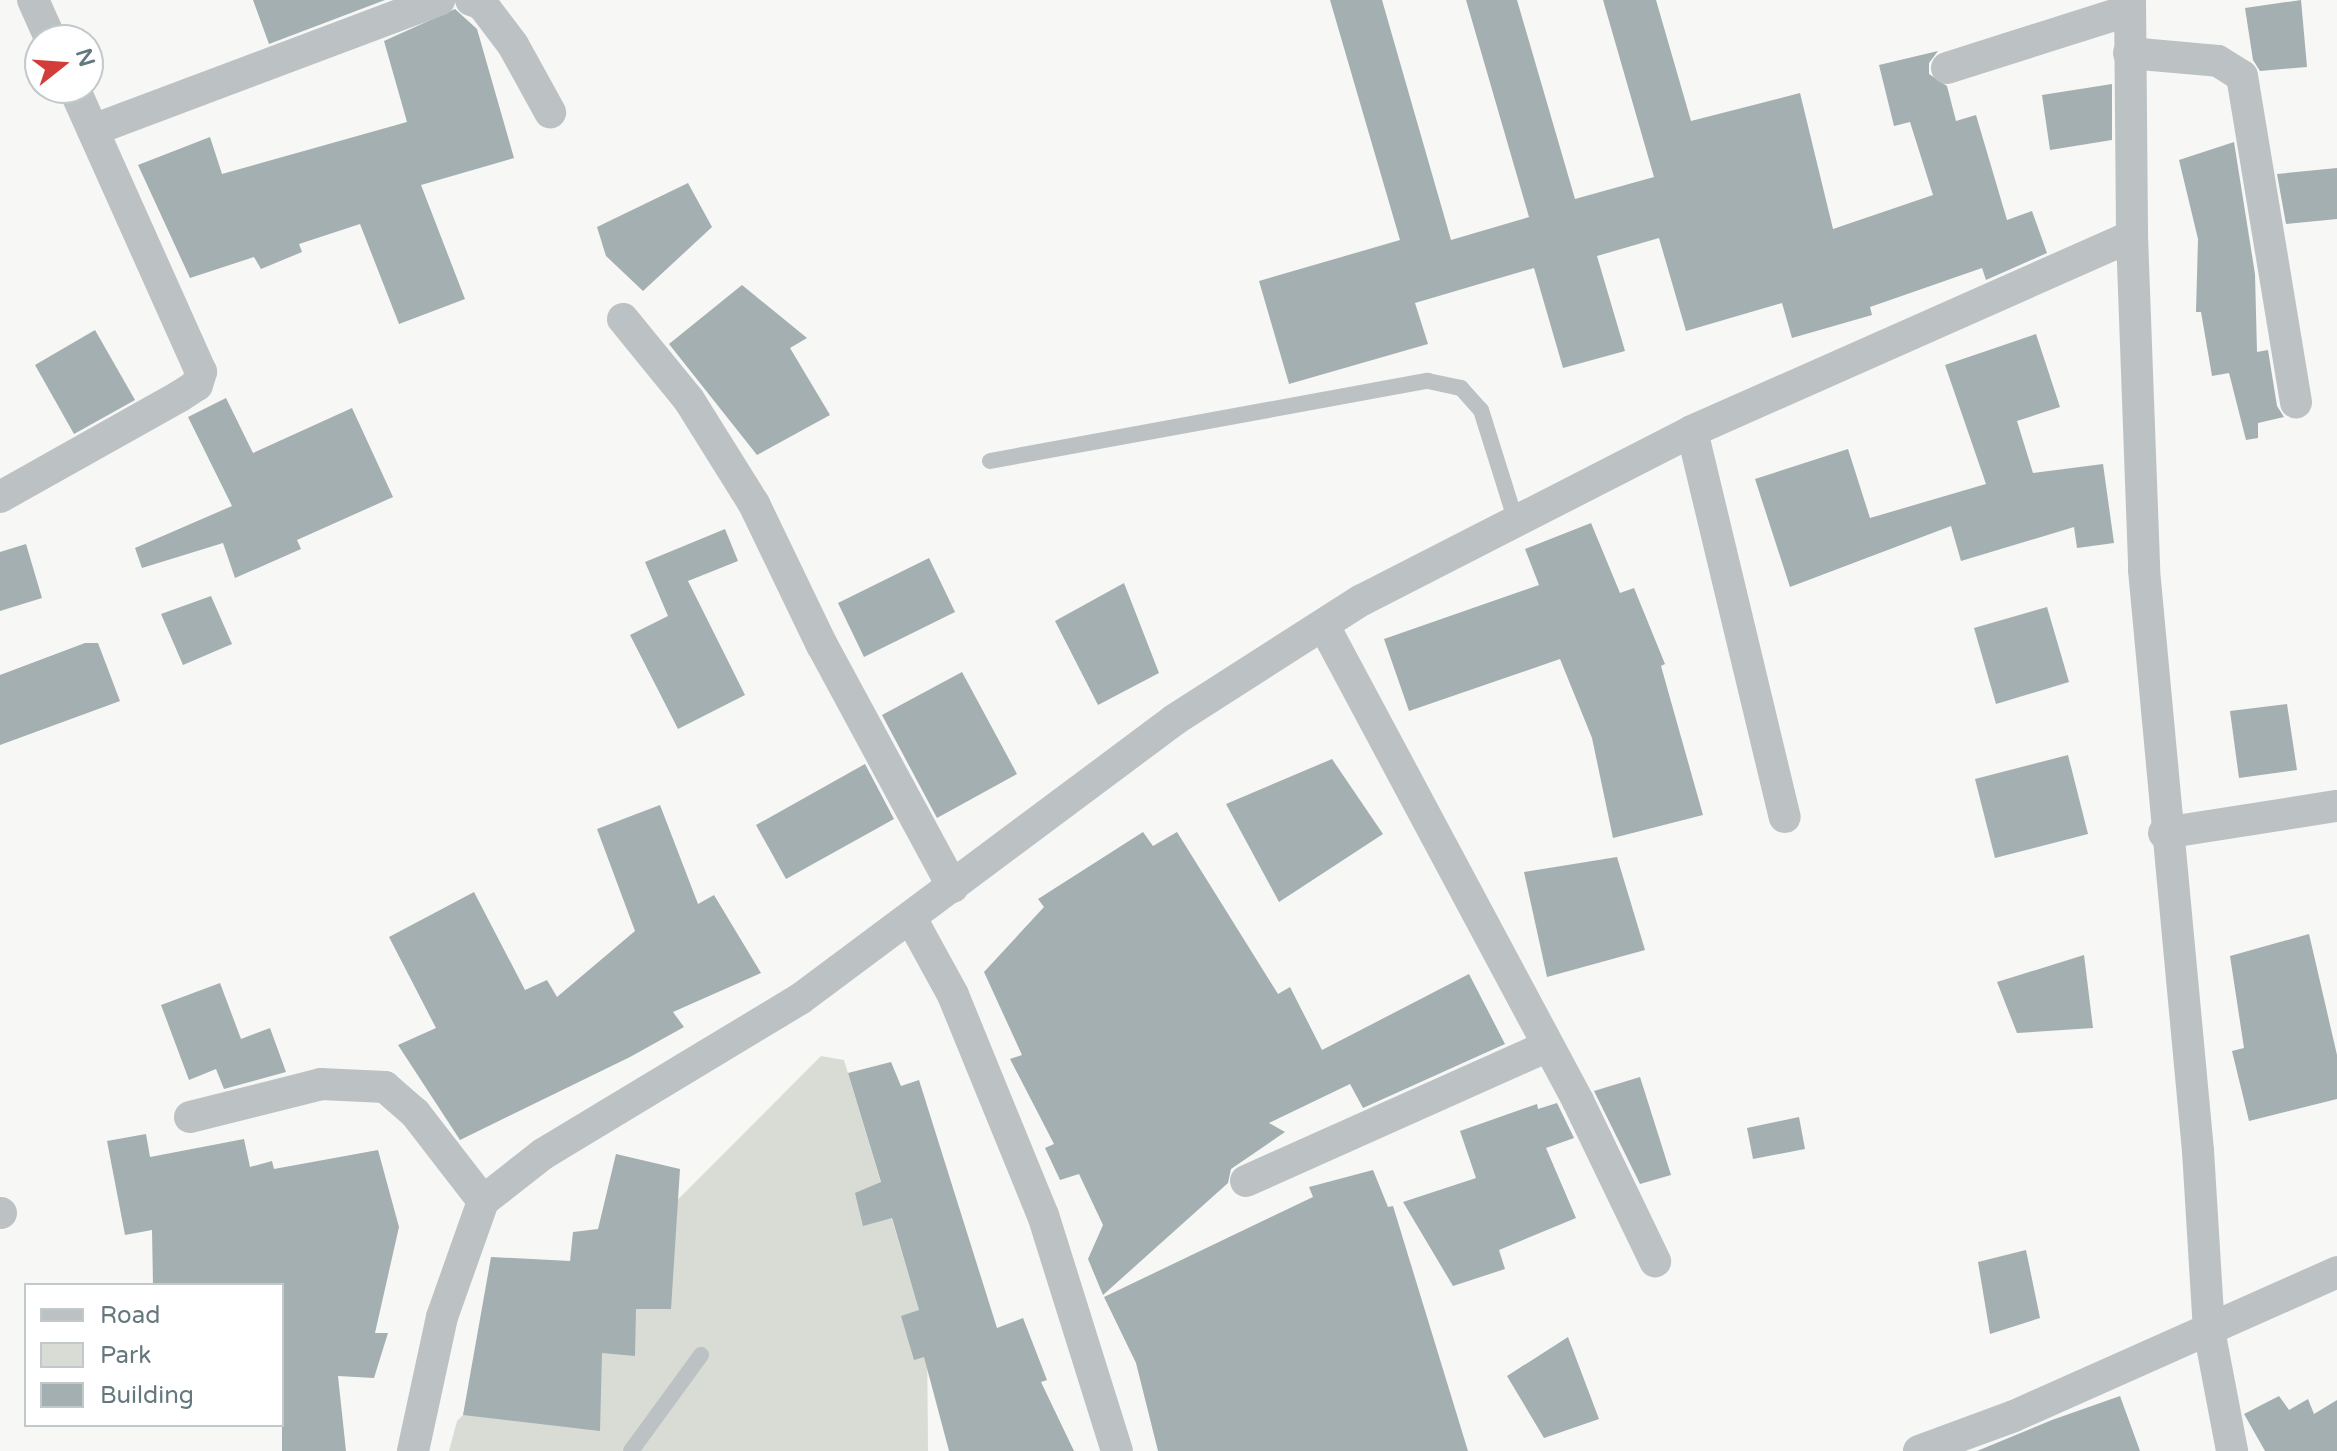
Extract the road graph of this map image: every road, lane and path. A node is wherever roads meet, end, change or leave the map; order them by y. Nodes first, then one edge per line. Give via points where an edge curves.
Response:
1 (33, 0) edge
2 (439, 0) edge
3 (471, 0) edge
4 (2130, 5) edge
5 (44, 24) edge
6 (2129, 53) junction
7 (1947, 68) dead end
8 (81, 104) edge
9 (550, 112) dead end
10 (93, 130) junction
11 (2132, 236) junction
12 (623, 319) dead end
13 (2296, 403) dead end
14 (1692, 431) junction
15 (990, 461) dead end
16 (0, 497) edge
17 (1516, 522) junction
18 (1324, 626) junction
19 (2337, 806) edge
20 (1785, 817) dead end
21 (2164, 833) junction
22 (953, 887) junction
23 (912, 920) junction
24 (1546, 1047) junction
25 (190, 1117) dead end
26 (1246, 1181) dead end
27 (483, 1201) junction
28 (1655, 1261) dead end
29 (2337, 1272) edge
30 (2209, 1330) junction
31 (701, 1355) dead end
32 (413, 1451) edge
33 (631, 1451) edge
34 (1117, 1451) edge
35 (1919, 1451) edge
36 (2232, 1451) edge

1 - 5 street
2 - 10 street
3 - 9 street via 482,4 513,45
4 - 6 street
4 - 7 street
6 - 11 street
6 - 13 street via 2218,61 2242,76
8 - 10 street
10 - 16 street via 201,372 197,385 180,396
11 - 14 street
11 - 21 street via 2144,570
12 - 22 street via 689,400 742,482
14 - 17 street
14 - 20 street
15 - 17 lane via 1428,381 1461,388 1481,410
17 - 18 street via 1362,600
18 - 22 street via 1174,720
18 - 24 street
19 - 21 street
21 - 30 street via 2198,1151
22 - 23 street
23 - 27 street via 800,999 543,1154
23 - 34 street via 953,995 1043,1215
24 - 26 street
24 - 28 street
25 - 27 street via 321,1084 385,1087 415,1113
27 - 32 street via 442,1317
29 - 30 street
30 - 35 street via 2014,1416
30 - 36 street
31 - 33 lane

